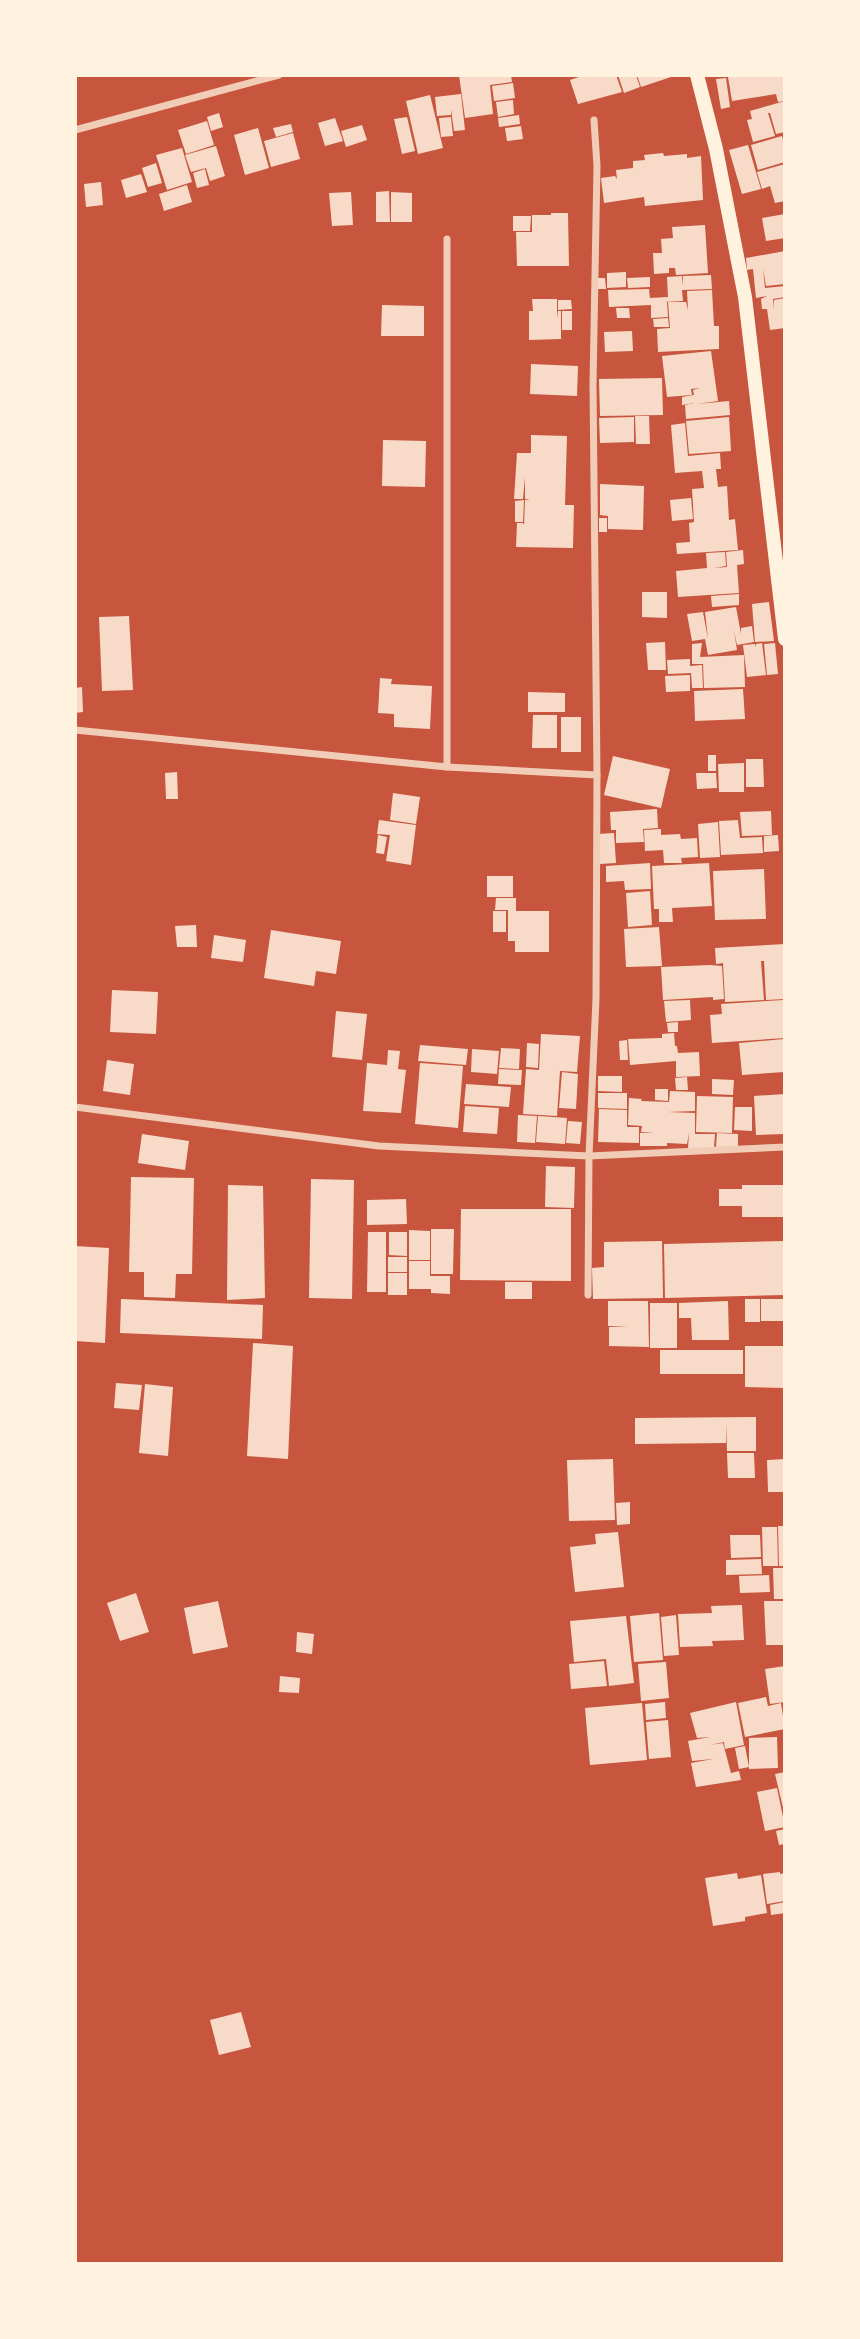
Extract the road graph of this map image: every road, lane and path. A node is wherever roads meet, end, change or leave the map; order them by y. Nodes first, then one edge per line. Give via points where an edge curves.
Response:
1 (279, 75) edge
2 (697, 75) edge
3 (594, 120) dead end
4 (75, 130) edge
5 (447, 239) dead end
6 (785, 639) edge
7 (75, 730) edge
8 (447, 767) junction
9 (597, 775) junction
10 (75, 1108) edge
11 (785, 1147) edge
12 (589, 1156) junction
13 (588, 1295) dead end

1 - 4 street
2 - 6 main road via 745,297
3 - 9 street
5 - 8 street
7 - 8 street
8 - 9 street
9 - 12 street via 596,999
10 - 12 street via 379,1146
11 - 12 street
12 - 13 street

